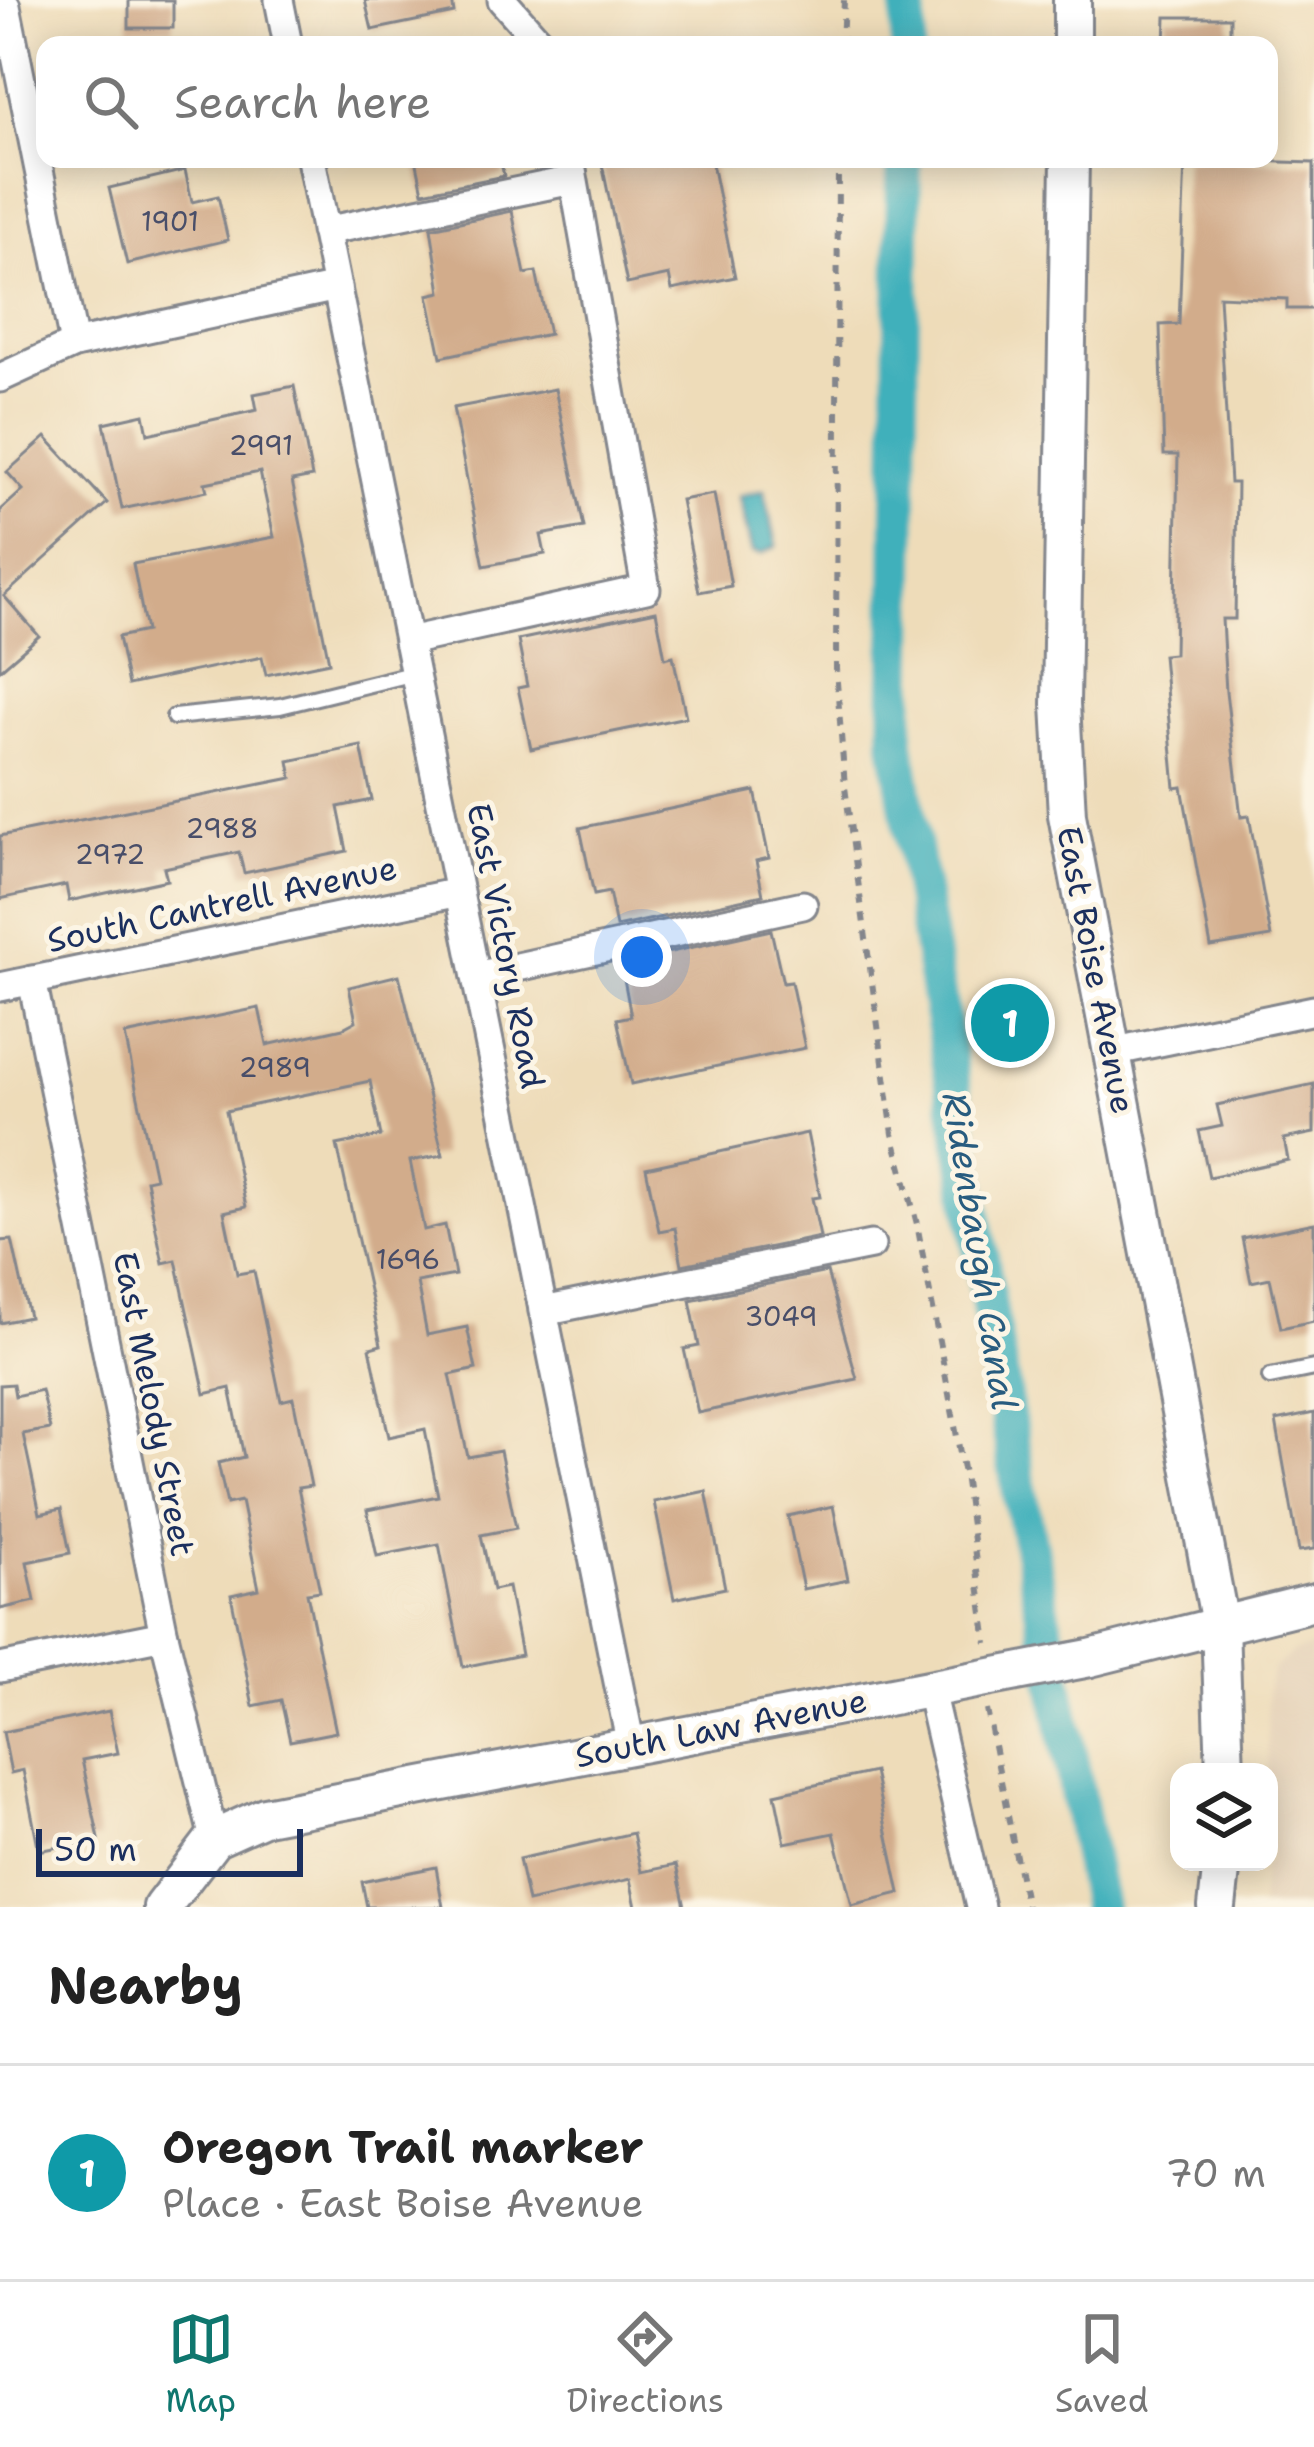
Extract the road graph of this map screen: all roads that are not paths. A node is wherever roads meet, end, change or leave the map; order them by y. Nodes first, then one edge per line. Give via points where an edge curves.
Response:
1 (279, 0) edge
2 (502, 0) edge
3 (1072, 0) edge
4 (6, 7) dead end
5 (286, 36) edge
6 (534, 36) edge
7 (1072, 36) edge
8 (36, 156) edge
9 (38, 168) edge
10 (313, 168) edge
11 (1070, 168) edge
12 (572, 170) edge
13 (326, 231) junction
14 (337, 287) junction
15 (74, 344) junction
16 (0, 378) edge
17 (408, 641) junction
18 (415, 674) junction
19 (173, 717) dead end
20 (459, 892) junction
21 (803, 905) dead end
22 (476, 976) junction
23 (32, 980) junction
24 (0, 987) edge
25 (1314, 1010) edge
26 (1111, 1052) junction
27 (871, 1245) dead end
28 (544, 1311) junction
29 (1314, 1368) edge
30 (1270, 1377) dead end
31 (1314, 1602) edge
32 (1220, 1624) junction
33 (164, 1635) junction
34 (0, 1668) edge
35 (929, 1686) junction
36 (631, 1747) junction
37 (1225, 1763) edge
38 (214, 1840) junction
39 (1222, 1871) edge
40 (1222, 1906) edge
41 (162, 1907) edge
42 (980, 1907) edge

1 - 5 street
2 - 6 street
3 - 7 street
4 - 8 street
9 - 15 street
10 - 13 street, East Victory Road
11 - 26 street, East Boise Avenue via 1061,704 1067,815
12 - 13 street
12 - 17 street via 646,589
13 - 14 street, East Victory Road
14 - 15 street
14 - 17 street, East Victory Road
15 - 16 street
17 - 18 street, East Victory Road
18 - 19 lane via 280,706
18 - 20 street, East Victory Road
20 - 22 street, East Victory Road
20 - 23 street, South Cantrell Avenue
21 - 22 street
22 - 28 street, East Victory Road
23 - 24 street, South Cantrell Avenue
23 - 33 street, East Melody Street
25 - 26 street
26 - 32 street, East Boise Avenue
27 - 28 street
28 - 36 street, East Victory Road
29 - 30 lane
31 - 32 street, South Law Avenue
32 - 35 street, South Law Avenue via 1090,1658
32 - 37 street, East Boise Avenue
33 - 34 street
33 - 38 street, East Melody Street
35 - 36 street, South Law Avenue
35 - 42 street
36 - 38 street, South Law Avenue via 265,1816
38 - 41 street, South Law Avenue
39 - 40 street

